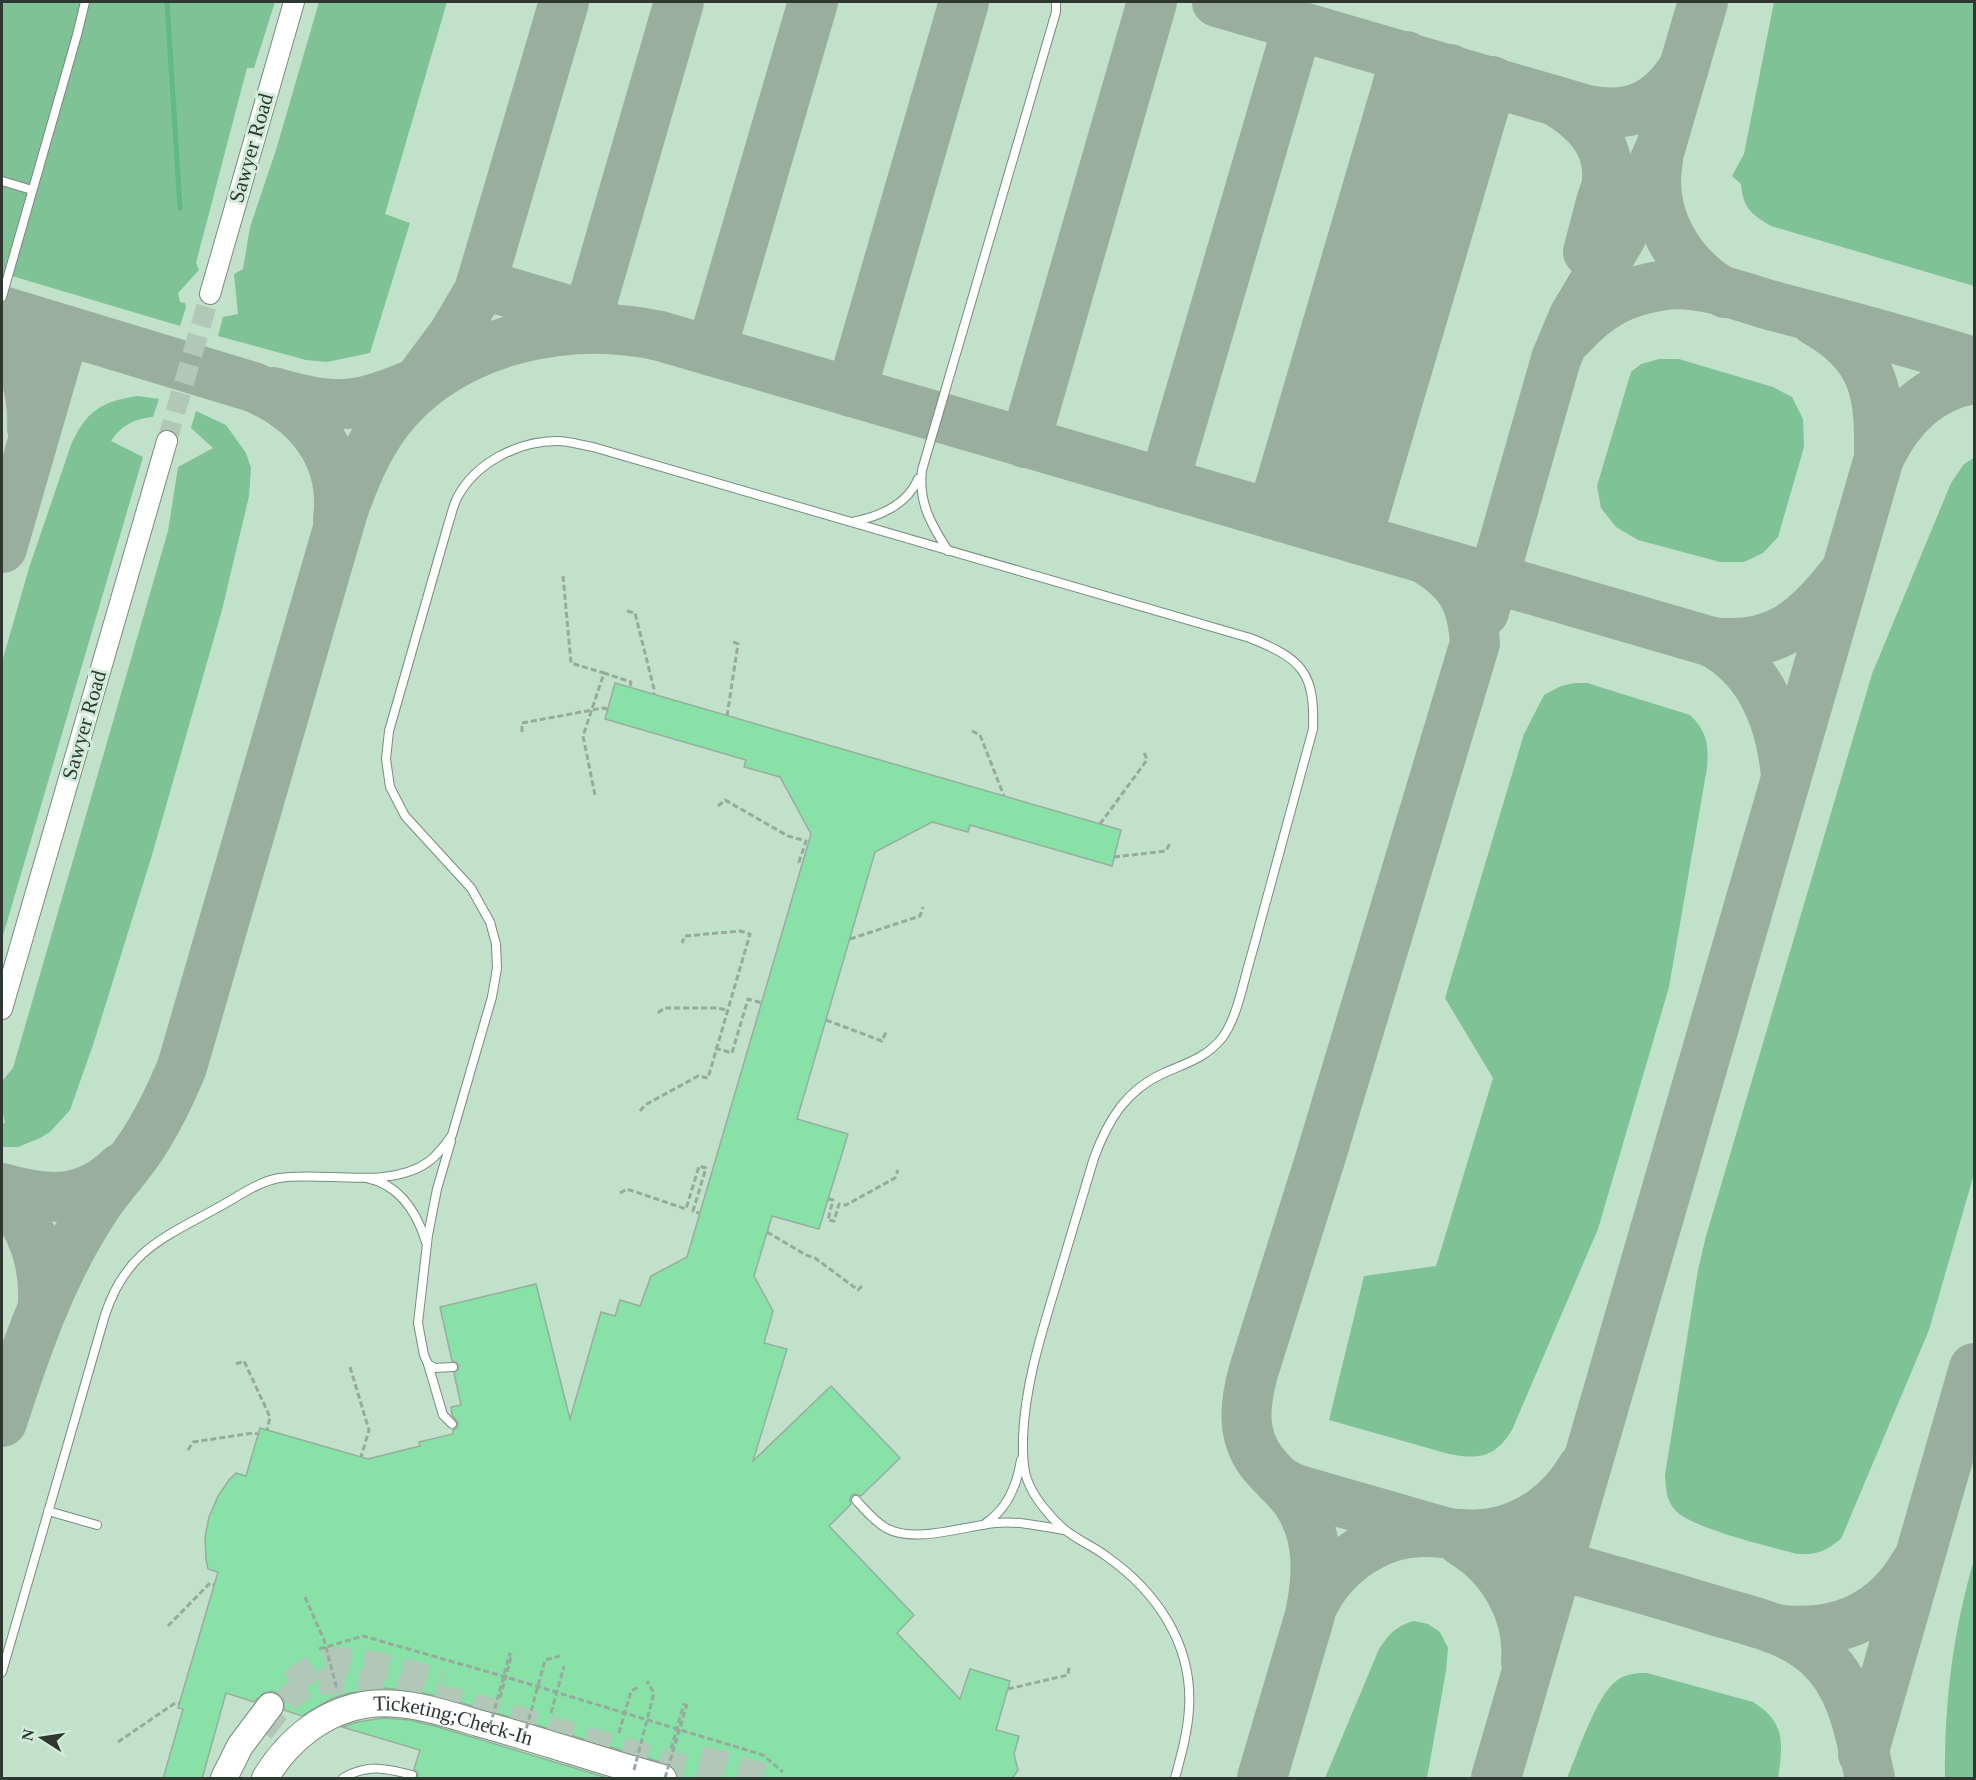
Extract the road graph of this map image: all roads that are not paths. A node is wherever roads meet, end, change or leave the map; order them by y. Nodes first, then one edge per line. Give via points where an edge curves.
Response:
1 (85, 2) edge
2 (294, 2) edge
3 (1058, 2) edge
4 (2, 181) edge
5 (32, 190) junction
6 (210, 294) tunnel mouth
7 (2, 297) edge
8 (167, 441) tunnel mouth
9 (922, 470) junction
10 (850, 522) junction
11 (948, 551) junction
12 (2, 1009) edge
13 (452, 1135) junction
14 (358, 1177) junction
15 (428, 1246) junction
16 (428, 1364) junction
17 (453, 1367) dead end
18 (452, 1424) dead end
19 (1023, 1445) junction
20 (856, 1500) dead end
21 (48, 1511) junction
22 (985, 1524) junction
23 (97, 1525) dead end
24 (1065, 1530) junction
25 (2, 1672) edge
26 (270, 1706) tunnel mouth
27 (412, 1775) dead end
28 (224, 1779) edge
29 (265, 1779) edge
30 (343, 1779) edge
31 (664, 1779) edge
32 (1175, 1779) edge

1 - 5 lane
2 - 6 street, Sawyer Road
3 - 9 lane
4 - 5 lane
5 - 7 lane
8 - 12 street, Sawyer Road
9 - 10 lane via 905,498 893,507
9 - 11 lane via 920,485 926,514
10 - 11 lane
10 - 13 lane via 593,447 559,441 515,448 493,460 457,498 389,731 386,759 390,787 405,816 471,888 490,922 496,944 492,997
11 - 19 lane via 1275,648 1297,664 1311,684 1314,704 1313,729 1234,1015 1223,1037 1207,1053 1139,1087 1118,1109 1101,1139 1036,1352
13 - 14 lane via 434,1157 416,1169
13 - 15 lane via 436,1188
14 - 15 lane via 382,1184 405,1200 415,1212
14 - 21 lane via 274,1179 190,1221 141,1253 113,1291
15 - 16 lane via 418,1323
16 - 17 lane via 435,1368
16 - 18 lane via 443,1415
19 - 22 lane via 1014,1488 1000,1512
19 - 24 lane via 1027,1479
20 - 22 lane via 880,1524 897,1532 917,1534
21 - 23 lane
21 - 25 lane
22 - 24 lane via 1017,1523
24 - 32 lane via 1138,1580 1175,1631 1186,1662 1190,1706
26 - 28 main road via 240,1746
27 - 30 lane via 368,1768
29 - 31 main road, Ticketing;Check-In via 287,1746 332,1716 372,1704 438,1712

